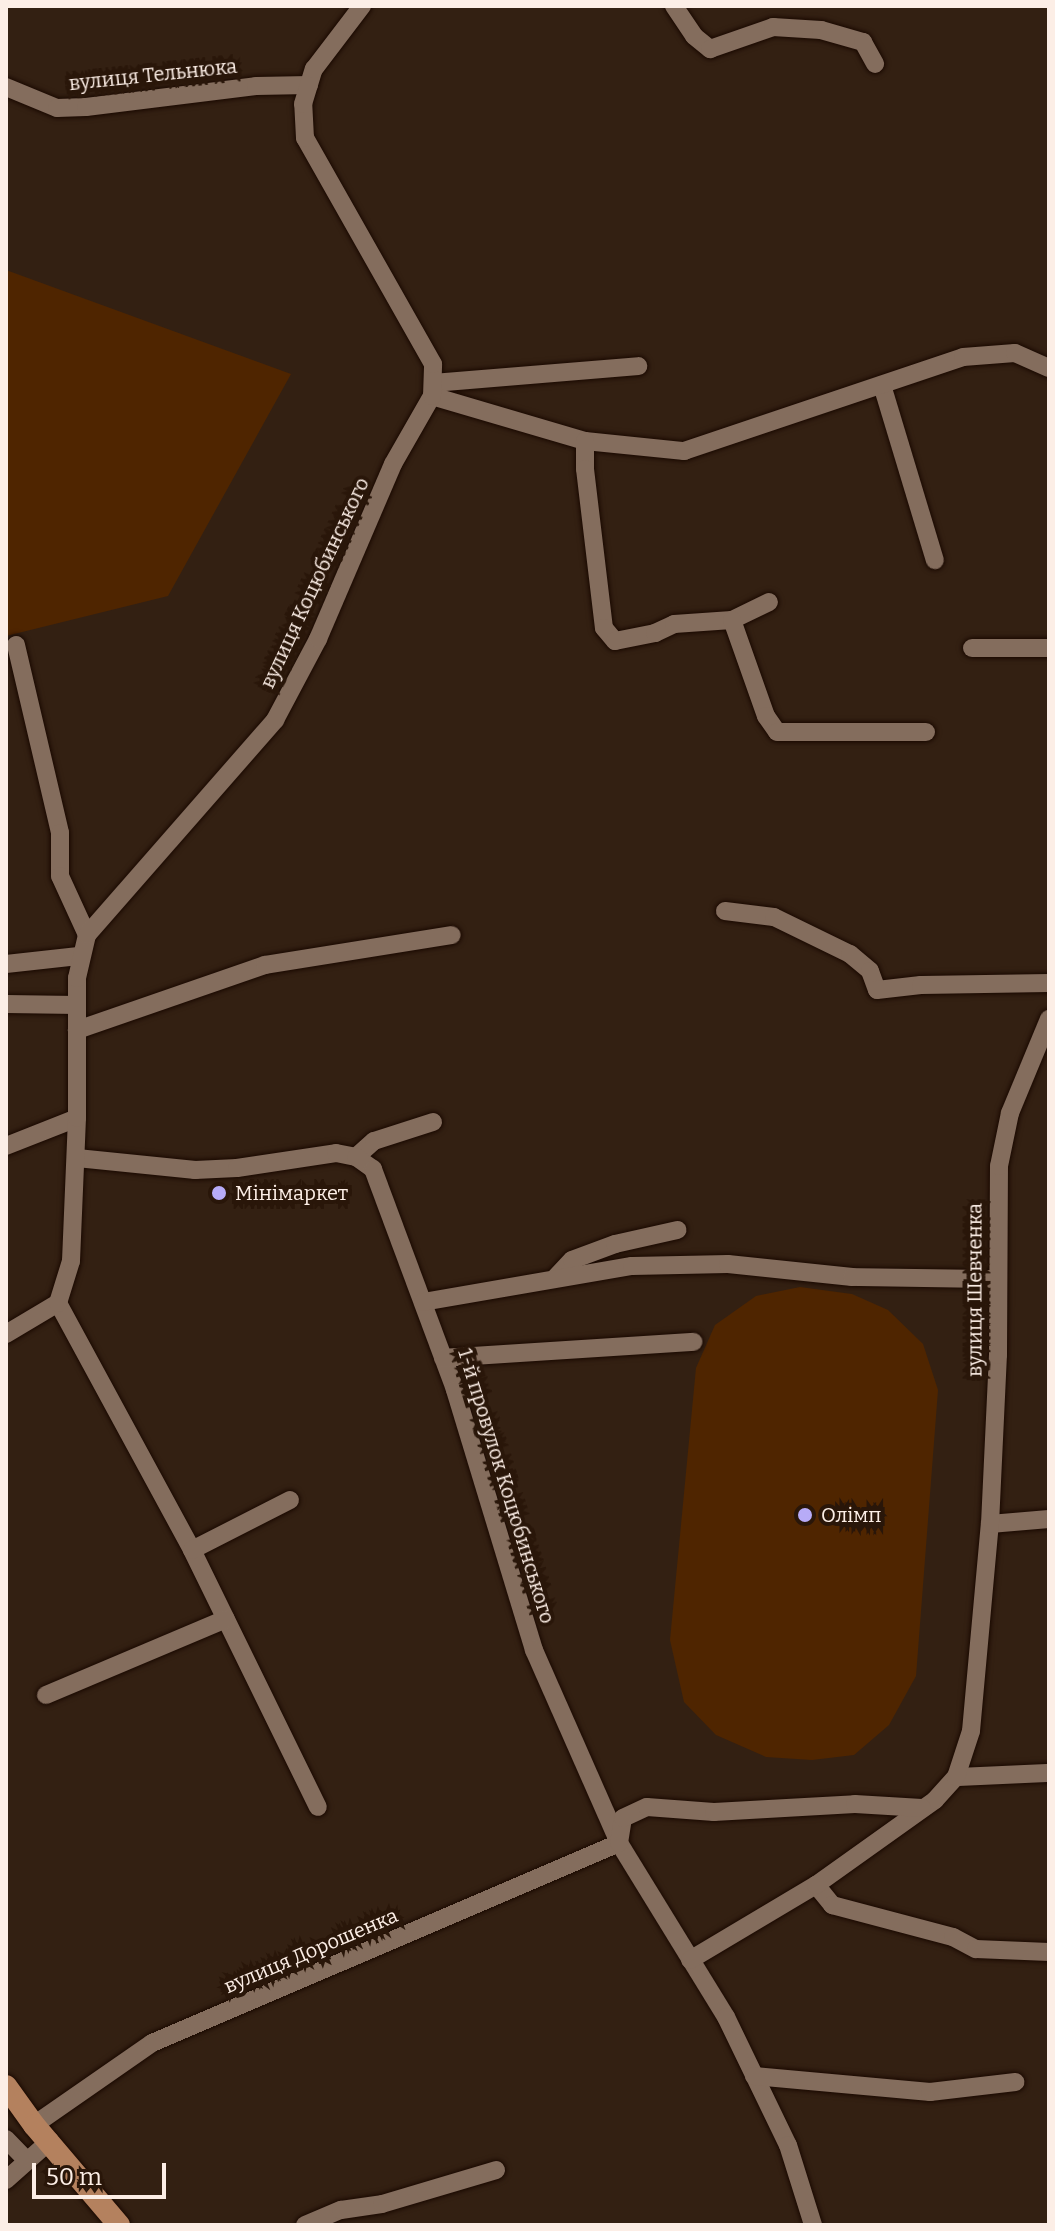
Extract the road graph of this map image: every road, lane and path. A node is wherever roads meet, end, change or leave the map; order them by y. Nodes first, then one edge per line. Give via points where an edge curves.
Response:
1 (362, 6) edge
2 (674, 6) edge
3 (875, 64) dead end
4 (309, 85) junction
5 (6, 87) edge
6 (638, 366) dead end
7 (1049, 368) edge
8 (882, 385) junction
9 (432, 390) junction
10 (585, 441) junction
11 (935, 560) dead end
12 (769, 602) dead end
13 (732, 620) junction
14 (16, 645) dead end
15 (972, 648) dead end
16 (1049, 648) edge
17 (13, 668) edge
18 (926, 732) dead end
19 (725, 911) dead end
20 (87, 935) junction
21 (452, 935) dead end
22 (79, 956) junction
23 (6, 964) edge
24 (1049, 983) edge
25 (6, 1004) edge
26 (77, 1005) junction
27 (1049, 1019) edge
28 (77, 1030) junction
29 (1040, 1061) edge
30 (77, 1118) junction
31 (433, 1122) dead end
32 (6, 1146) edge
33 (356, 1157) junction
34 (77, 1158) junction
35 (677, 1230) dead end
36 (556, 1277) junction
37 (996, 1279) junction
38 (423, 1302) junction
39 (58, 1303) junction
40 (6, 1334) edge
41 (693, 1342) dead end
42 (443, 1358) junction
43 (290, 1500) dead end
44 (1049, 1519) edge
45 (990, 1524) junction
46 (192, 1550) junction
47 (226, 1619) junction
48 (46, 1695) dead end
49 (1049, 1773) edge
50 (956, 1777) junction
51 (318, 1807) dead end
52 (922, 1808) junction
53 (619, 1843) junction
54 (816, 1885) junction
55 (1049, 1952) edge
56 (690, 1960) junction
57 (754, 2076) junction
58 (1015, 2082) dead end
59 (6, 2086) edge
60 (42, 2133) junction
61 (6, 2139) edge
62 (27, 2161) junction
63 (496, 2170) dead end
64 (6, 2180) edge
65 (119, 2225) edge
66 (305, 2225) edge
67 (813, 2225) edge

1 - 4 street via 314,69
2 - 3 street via 710,49 773,27 821,30 863,42
4 - 5 street, вулиця Тельнюка via 256,86 71,108 57,108
4 - 9 street via 303,104 305,138 433,364
6 - 9 street
7 - 8 street via 1015,353 963,357
8 - 10 street via 684,451
8 - 11 street
9 - 10 street
9 - 20 street, вулиця Коцюбинського via 393,464 318,639 275,720
10 - 13 street via 604,628 615,641 674,624
12 - 13 street
13 - 18 street via 766,716 777,732
14 - 17 street
15 - 16 street
17 - 20 street via 60,833 60,876
19 - 24 street via 774,917 850,954 870,971 877,990
20 - 22 street, вулиця Коцюбинського
21 - 28 street via 265,965
22 - 23 street
22 - 26 street, вулиця Коцюбинського
25 - 26 street
26 - 28 street, вулиця Коцюбинського
27 - 29 street, вулиця Шевченка
28 - 30 street, вулиця Коцюбинського
29 - 37 street, вулиця Шевченка via 1010,1113 999,1166
30 - 32 street
30 - 34 street, вулиця Коцюбинського
31 - 33 street via 374,1141
33 - 34 street via 336,1153 195,1170
33 - 38 street, 1-й провулок Коцюбинського via 373,1169
34 - 39 street, вулиця Коцюбинського via 71,1261
35 - 36 street via 572,1260
36 - 37 street via 632,1266 728,1264 852,1277
36 - 38 street
37 - 45 street, вулиця Шевченка
38 - 42 street, 1-й провулок Коцюбинського
39 - 40 street
39 - 46 street
41 - 42 street
42 - 53 street, 1-й провулок Коцюбинського via 534,1650
43 - 46 street
44 - 45 street
45 - 50 street, вулиця Шевченка via 971,1731
46 - 47 street
47 - 48 street
47 - 51 street
49 - 50 street
50 - 52 street, вулиця Шевченка
52 - 53 street via 855,1804 714,1812 647,1807 623,1818
52 - 54 street, вулиця Шевченка
53 - 56 street, 1-й провулок Коцюбинського
53 - 60 street, вулиця Дорошенка via 152,2043
54 - 55 street via 832,1905 953,1937 976,1949
54 - 56 street, вулиця Шевченка
56 - 57 street, 1-й провулок Коцюбинського
57 - 58 street via 930,2092
57 - 67 street, 1-й провулок Коцюбинського via 788,2145
59 - 60 main road
60 - 62 street, вулиця Дорошенка
60 - 65 main road
61 - 62 street
62 - 64 street, вулиця Дорошенка
63 - 66 street via 382,2204 341,2210

